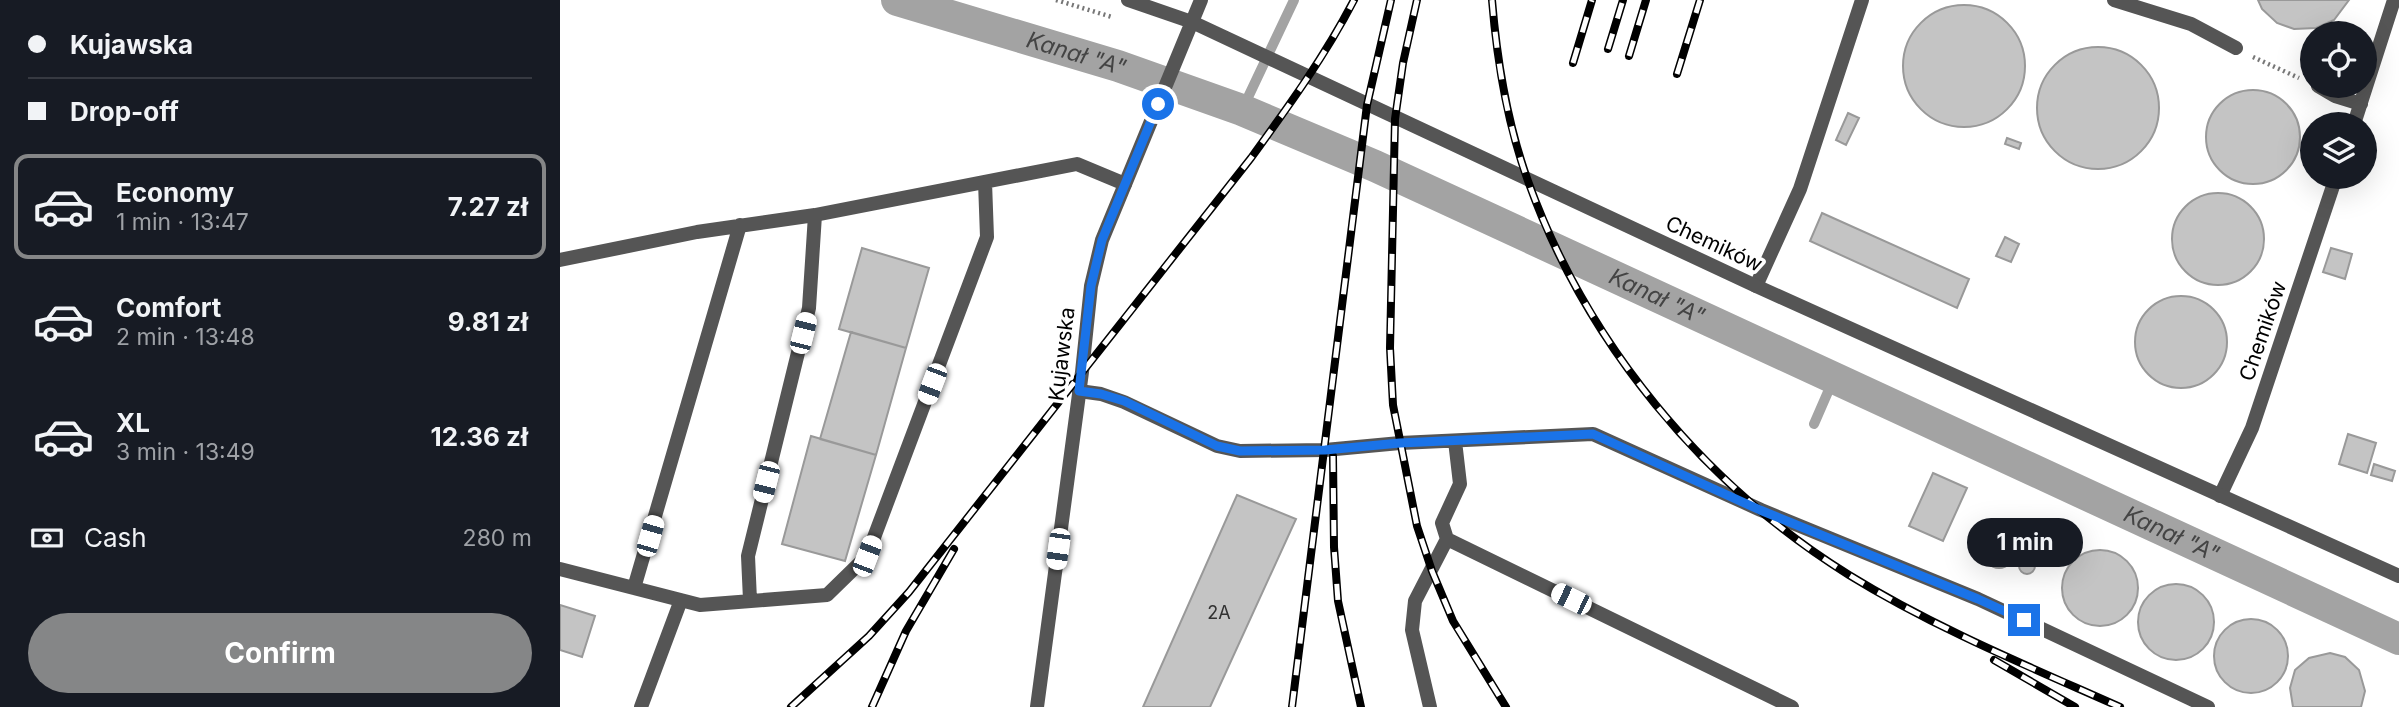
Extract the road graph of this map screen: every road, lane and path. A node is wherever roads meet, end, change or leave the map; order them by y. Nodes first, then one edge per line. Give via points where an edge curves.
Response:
1 (1056, 0) edge
2 (1128, 0) edge
3 (1201, 0) edge
4 (1862, 0) edge
5 (2114, 0) edge
6 (2394, 0) edge
7 (1124, 20) dead end
8 (1192, 22) junction
9 (2236, 48) joint
10 (2300, 78) dead end
11 (2342, 98) edge
12 (2361, 104) junction
13 (2358, 112) edge
14 (985, 182) junction
15 (1125, 184) junction
16 (2332, 189) edge
17 (815, 215) junction
18 (740, 225) junction
19 (560, 260) edge
20 (1756, 286) junction
21 (1079, 391) junction
22 (1455, 441) junction
23 (2220, 496) junction
24 (1447, 539) junction
25 (560, 569) edge
26 (2399, 576) edge
27 (634, 588) junction
28 (681, 600) junction
29 (750, 600) junction
30 (641, 707) edge
31 (1037, 707) edge
32 (1430, 707) edge
33 (1793, 707) edge
34 (2208, 707) edge

1 - 7 path
2 - 8 street, Chemików
3 - 8 street, Kujawska
4 - 20 street via 1800,189
5 - 9 street via 2190,24
6 - 12 street
8 - 15 street, Kujawska
8 - 20 street, Chemików
9 - 10 path
11 - 12 street
12 - 13 street
14 - 15 street via 1077,164
14 - 17 street
14 - 29 street via 988,237 867,556 827,595
15 - 21 street, Kujawska via 1102,240 1091,286
16 - 23 street, Chemików via 2252,428
17 - 18 street
17 - 29 street via 809,308 748,556
18 - 19 street
18 - 27 street
20 - 23 street, Chemików
21 - 22 street via 1124,401 1217,446 1240,451
21 - 31 street, Kujawska
22 - 24 street via 1460,484 1442,523
22 - 34 street via 1593,434 1760,510 1978,599
23 - 26 street, Chemików
24 - 32 street via 1415,601 1412,630
24 - 33 street
25 - 27 street
27 - 28 street
28 - 29 street via 700,605
28 - 30 street

